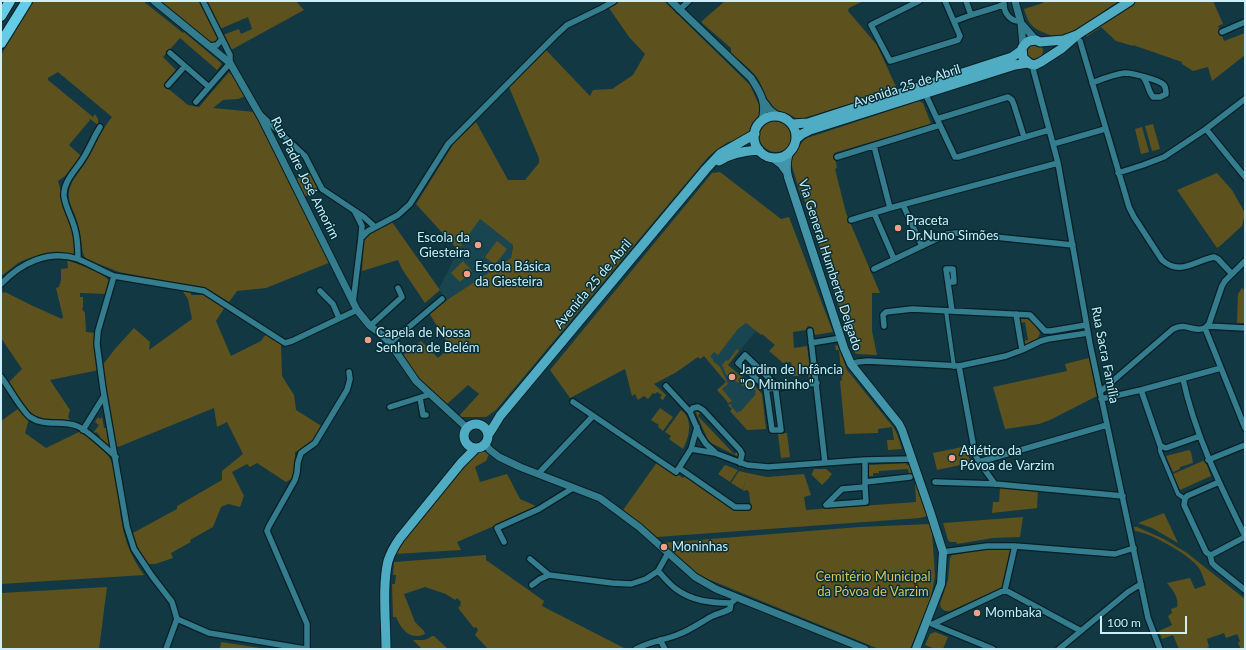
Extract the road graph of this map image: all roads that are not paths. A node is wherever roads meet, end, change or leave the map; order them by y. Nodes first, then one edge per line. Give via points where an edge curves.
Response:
1 (10, 1) edge
2 (27, 1) edge
3 (154, 1) edge
4 (203, 1) edge
5 (614, 1) edge
6 (671, 1) edge
7 (689, 1) edge
8 (919, 1) edge
9 (945, 1) edge
10 (966, 1) edge
11 (1015, 1) edge
12 (1130, 1) edge
13 (1003, 2) edge
14 (680, 10) junction
15 (1018, 12) junction
16 (972, 15) junction
17 (1, 16) edge
18 (955, 21) junction
19 (1021, 22) junction
20 (1245, 22) edge
21 (1222, 32) dead end
22 (1078, 38) junction
23 (222, 39) junction
24 (1038, 41) junction
25 (1, 43) edge
26 (210, 46) junction
27 (1023, 48) junction
28 (170, 53) dead end
29 (230, 62) junction
30 (1034, 63) junction
31 (185, 66) junction
32 (1143, 77) dead end
33 (1092, 83) junction
34 (168, 85) dead end
35 (209, 87) junction
36 (925, 93) junction
37 (1245, 99) edge
38 (196, 102) dead end
39 (764, 102) junction
40 (259, 114) junction
41 (778, 116) junction
42 (937, 119) junction
43 (762, 120) junction
44 (792, 124) junction
45 (940, 125) junction
46 (100, 127) dead end
47 (1105, 129) junction
48 (1206, 129) junction
49 (276, 130) junction
50 (1049, 130) junction
51 (269, 134) junction
52 (755, 134) junction
53 (1024, 137) junction
54 (285, 138) junction
55 (796, 139) junction
56 (1053, 144) junction
57 (874, 146) junction
58 (759, 150) junction
59 (789, 153) junction
60 (837, 157) dead end
61 (773, 158) junction
62 (1058, 162) junction
63 (706, 169) junction
64 (786, 170) junction
65 (1118, 173) junction
66 (1245, 177) edge
67 (903, 204) junction
68 (890, 208) junction
69 (355, 213) junction
70 (874, 213) junction
71 (851, 220) dead end
72 (373, 228) junction
73 (361, 238) junction
74 (922, 246) junction
75 (1073, 246) junction
76 (894, 259) junction
77 (78, 260) junction
78 (1245, 261) edge
79 (874, 269) dead end
80 (1232, 274) junction
81 (114, 276) junction
82 (948, 282) dead end
83 (1, 284) edge
84 (398, 288) dead end
85 (320, 291) dead end
86 (442, 299) dead end
87 (355, 306) junction
88 (949, 311) junction
89 (1016, 314) junction
90 (339, 318) junction
91 (1086, 325) junction
92 (370, 326) junction
93 (884, 326) dead end
94 (1206, 327) junction
95 (1245, 328) edge
96 (810, 331) dead end
97 (1048, 331) junction
98 (1088, 333) junction
99 (841, 338) junction
100 (1050, 339) junction
101 (390, 343) junction
102 (811, 343) junction
103 (1022, 350) junction
104 (851, 364) junction
105 (956, 367) junction
106 (1221, 368) junction
107 (349, 372) dead end
108 (1, 377) edge
109 (1183, 379) junction
110 (816, 383) junction
111 (666, 386) dead end
112 (776, 388) junction
113 (767, 389) junction
114 (1141, 390) junction
115 (1100, 392) junction
116 (430, 394) junction
117 (104, 396) junction
118 (420, 398) junction
119 (1101, 399) junction
120 (573, 402) dead end
121 (390, 406) dead end
122 (690, 411) junction
123 (426, 415) dead end
124 (500, 416) junction
125 (593, 416) junction
126 (480, 424) junction
127 (1107, 425) junction
128 (466, 427) junction
129 (697, 427) junction
130 (1245, 428) edge
131 (83, 430) junction
132 (488, 435) junction
133 (1200, 436) junction
134 (464, 441) junction
135 (485, 444) junction
136 (1160, 445) junction
137 (1245, 445) edge
138 (476, 448) junction
139 (691, 449) junction
140 (715, 453) junction
141 (116, 457) junction
142 (913, 459) junction
143 (865, 460) junction
144 (1208, 460) junction
145 (979, 462) junction
146 (461, 463) junction
147 (740, 463) junction
148 (825, 463) junction
149 (679, 468) junction
150 (538, 474) junction
151 (910, 476) dead end
152 (935, 482) dead end
153 (1219, 482) junction
154 (865, 484) junction
155 (995, 484) junction
156 (573, 488) junction
157 (1123, 496) junction
158 (1185, 499) junction
159 (748, 506) dead end
160 (1245, 536) edge
161 (504, 542) dead end
162 (1015, 546) junction
163 (1134, 548) junction
164 (942, 552) junction
165 (668, 553) junction
166 (1210, 555) junction
167 (530, 559) dead end
168 (658, 571) junction
169 (549, 575) junction
170 (1141, 584) junction
171 (532, 585) dead end
172 (1005, 590) junction
173 (1245, 590) edge
174 (737, 598) junction
175 (731, 603) junction
176 (177, 619) junction
177 (930, 623) junction
178 (1081, 631) junction
179 (660, 640) junction
180 (166, 649) edge
181 (306, 649) edge
182 (386, 649) edge
183 (636, 649) edge
184 (665, 649) edge
185 (865, 649) edge
186 (916, 649) edge
187 (993, 649) edge
188 (1060, 649) edge
189 (1160, 649) edge

1 - 17 highway
2 - 25 highway
3 - 26 street
4 - 23 street
5 - 72 street via 567,25 555,36 448,144 410,204 398,215
6 - 14 street
7 - 14 street
8 - 18 street via 871,25 890,61 958,40 960,36
9 - 18 street
10 - 16 street
11 - 15 street
12 - 22 main road, Avenida 25 de Abril
13 - 15 street via 1011,13
13 - 16 street via 998,7
13 - 19 street via 1011,20
14 - 39 street via 751,78
15 - 19 street
16 - 18 street
19 - 24 street
19 - 27 street
20 - 21 street
22 - 24 main road, Avenida 25 de Abril
22 - 30 main road, Avenida 25 de Abril
22 - 33 street
23 - 26 street via 217,45
23 - 29 street via 230,55
24 - 27 main road, Avenida 25 de Abril via 1029,41
24 - 30 main road via 1043,44 1046,56
26 - 29 street
27 - 30 main road via 1023,58
27 - 44 main road, Avenida 25 de Abril via 1012,57 808,123
28 - 31 street
29 - 35 street
29 - 40 street, Rua Padre José Amorim
30 - 36 main road, Avenida 25 de Abril via 1015,65
30 - 50 street, Rua Sacra Família
31 - 34 street
31 - 35 street
32 - 33 street via 1126,73
33 - 47 street
35 - 38 street
36 - 42 street
36 - 55 main road, Avenida 25 de Abril via 810,130
37 - 48 street
39 - 41 street
39 - 43 street
40 - 49 street
40 - 51 street, Rua Padre José Amorim
41 - 43 main road
41 - 44 main road
42 - 45 street
42 - 53 street via 1008,97 1014,105
43 - 52 main road
44 - 55 main road
45 - 53 street via 955,157 958,158
45 - 57 street
46 - 77 street via 70,177 64,194 75,228
47 - 56 street
47 - 65 street
48 - 65 street via 1164,157
48 - 66 street
49 - 51 street via 273,129
49 - 54 street
50 - 53 street
50 - 56 street, Rua Sacra Família
51 - 54 street
51 - 87 street, Rua Padre José Amorim
52 - 58 main road
52 - 63 main road, Avenida 25 de Abril via 720,154
54 - 69 street via 305,156 322,189
55 - 59 main road
56 - 62 street, Rua Sacra Família
57 - 60 street
57 - 68 street
58 - 61 main road
58 - 63 main road, Avenida 25 de Abril via 736,153
59 - 61 main road
59 - 64 main road, Via General Humberto Delgado
61 - 64 main road, Via General Humberto Delgado
62 - 67 street
62 - 75 street, Rua Sacra Família
63 - 124 main road, Avenida 25 de Abril
64 - 99 main road, Via General Humberto Delgado
65 - 80 street via 1131,212 1162,260 1179,268 1214,257
67 - 68 street
67 - 74 street
68 - 70 street
69 - 72 street via 364,217
69 - 73 street via 362,226
70 - 71 street
70 - 76 street
72 - 73 street
73 - 87 street
74 - 75 street via 947,234 956,233
74 - 76 street
75 - 91 street, Rua Sacra Família
76 - 79 street
77 - 81 street
77 - 83 street via 64,256 40,258 18,269
78 - 80 street
80 - 94 street via 1222,286
81 - 90 street via 204,291 285,343
81 - 117 street via 97,335
82 - 88 street
84 - 92 street via 402,297
85 - 90 street via 333,304
86 - 101 street
87 - 90 street
87 - 92 street, Rua Padre José Amorim
88 - 89 street
88 - 93 street via 912,309 886,312 883,315
88 - 105 street
89 - 97 street via 1030,315
89 - 103 street
91 - 97 street
91 - 98 street, Rua Sacra Família
92 - 101 street, Rua Padre José Amorim
94 - 95 street
94 - 106 street
94 - 115 street via 1197,329 1181,326 1173,329
96 - 102 street
97 - 100 street
98 - 100 street
98 - 115 street, Rua Sacra Família
99 - 102 street
99 - 104 main road, Via General Humberto Delgado
100 - 103 street
101 - 116 street, Rua Padre José Amorim via 416,381
102 - 110 street
103 - 105 street
104 - 105 street via 868,361
104 - 142 main road, Via General Humberto Delgado via 899,424
105 - 145 street
106 - 109 street
106 - 130 street
107 - 181 street via 347,390 315,442 302,453 295,480 267,531 307,624
108 - 131 street via 30,416 38,421 61,422
109 - 114 street
109 - 133 street
110 - 112 street
110 - 148 street
111 - 122 street
112 - 113 street
112 - 113 street via 781,430 772,430
112 - 113 street via 776,384 745,355 738,363
114 - 119 street
114 - 136 street
115 - 119 street, Rua Sacra Família
116 - 118 street
116 - 128 street, Rua Padre José Amorim
117 - 131 street
117 - 141 street
118 - 121 street
118 - 123 street via 423,415
119 - 127 street, Rua Sacra Família
120 - 125 street
122 - 129 street
122 - 147 street via 698,407 703,410 740,450
124 - 126 main road, Avenida 25 de Abril
124 - 132 main road, Avenida 25 de Abril
125 - 149 street via 676,472
125 - 150 street
126 - 128 main road via 472,423
126 - 132 main road
127 - 145 street
127 - 157 street, Rua Sacra Família
128 - 134 main road
129 - 139 street
129 - 140 street via 706,444
131 - 141 street
132 - 135 main road
133 - 136 street via 1166,448
133 - 144 street
134 - 138 main road
134 - 146 main road
135 - 138 main road
135 - 150 street via 499,457
136 - 158 street via 1160,451 1178,494
137 - 144 street
138 - 146 main road
139 - 140 street
139 - 149 street
140 - 147 street
141 - 176 street via 127,527 134,549 172,602
142 - 143 street
142 - 164 main road, Via General Humberto Delgado
143 - 148 street
143 - 154 street
144 - 153 street
145 - 155 street
146 - 182 main road via 393,548 385,578
147 - 148 street via 768,468
149 - 159 street via 735,507
150 - 156 street
151 - 154 street
152 - 155 street
153 - 158 street
153 - 160 street
154 - 154 street via 842,489 826,505 866,502
155 - 157 street
156 - 161 street via 539,509 498,528
156 - 165 street via 600,498
157 - 163 street, Rua Sacra Família
158 - 166 street via 1184,505 1206,552
160 - 166 street
162 - 163 street via 1115,554
162 - 164 street via 987,546
162 - 172 street
163 - 170 street, Rua Sacra Família
164 - 177 main road, Via General Humberto Delgado via 941,584
165 - 168 street
165 - 174 street via 695,577
166 - 173 street via 1215,566
167 - 169 street
168 - 169 street via 646,579 631,584
168 - 175 street via 675,588 692,598
169 - 171 street
170 - 178 street
170 - 189 street, Rua Sacra Família via 1148,618
172 - 177 street
172 - 178 street
174 - 175 street
174 - 185 street
175 - 179 street via 730,609 714,615 688,631
176 - 180 street
176 - 181 street via 209,633
177 - 186 main road, Via General Humberto Delgado
177 - 187 street
178 - 188 street
179 - 183 street
179 - 184 street

